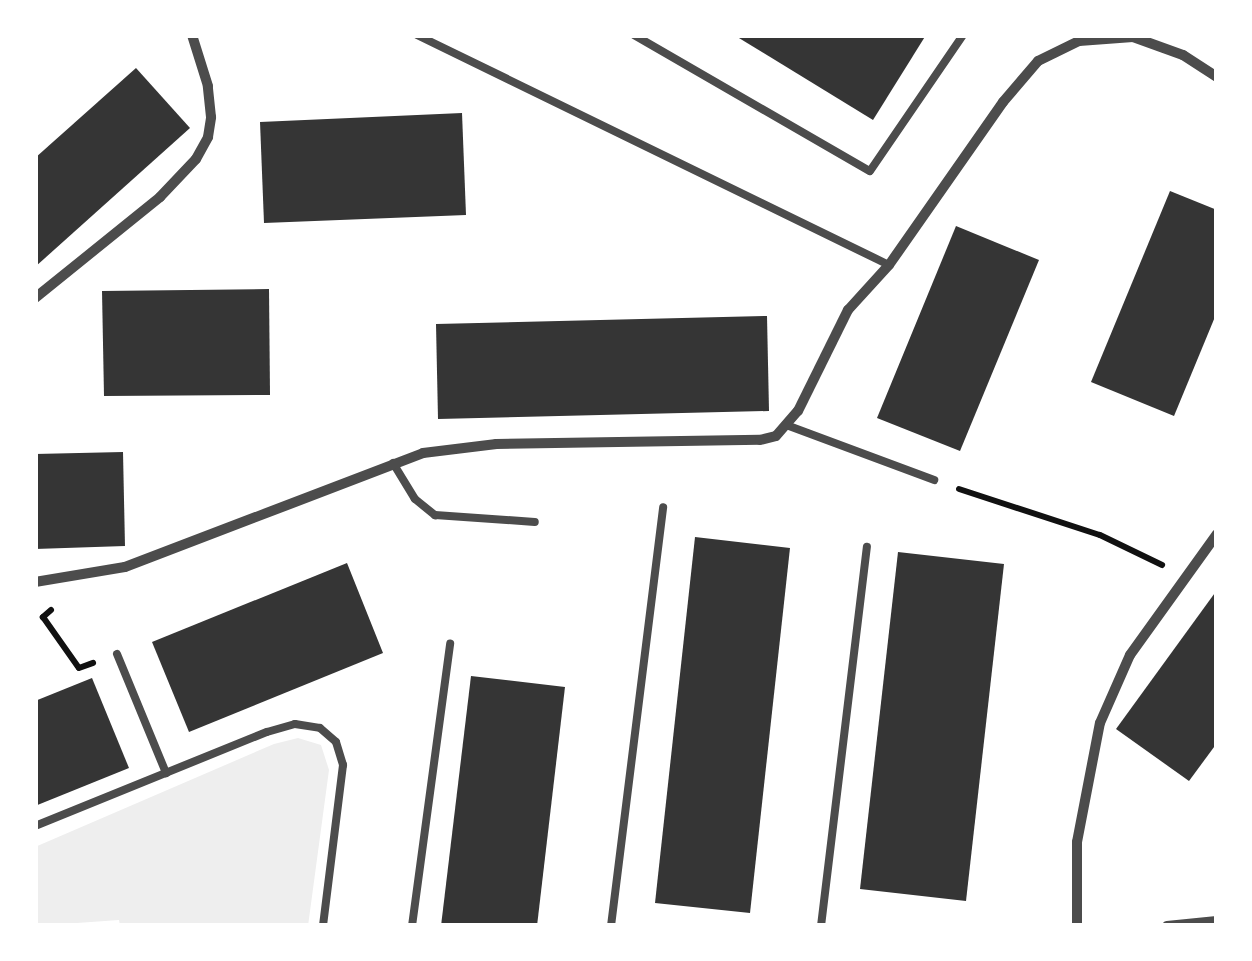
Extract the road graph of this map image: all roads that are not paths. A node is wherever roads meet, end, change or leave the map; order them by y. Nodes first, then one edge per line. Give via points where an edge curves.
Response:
1 (192, 35) edge
2 (417, 35) edge
3 (634, 35) edge
4 (963, 35) edge
5 (1217, 77) edge
6 (889, 265) junction
7 (35, 298) edge
8 (789, 426) junction
9 (393, 463) junction
10 (934, 480) road end
11 (663, 507) dead end
12 (535, 522) dead end
13 (1217, 534) edge
14 (866, 547) dead end
15 (35, 582) edge
16 (450, 644) dead end
17 (117, 654) road end
18 (166, 773) junction
19 (35, 826) edge
20 (1217, 922) edge
21 (323, 926) edge
22 (412, 926) edge
23 (612, 926) edge
24 (821, 926) edge
25 (1077, 926) edge
26 (1167, 926) edge

1 - 7 street via 211,117 196,158 160,196
2 - 6 lane
3 - 4 lane via 870,171
5 - 6 street via 1133,37 1058,48 1020,80
6 - 8 street via 832,334
8 - 9 street via 760,440 456,446
8 - 10 lane
9 - 12 lane via 415,499 434,515
9 - 15 street via 125,566
11 - 23 lane
13 - 25 street via 1130,655 1100,723 1076,842
14 - 24 lane
16 - 22 lane
17 - 18 lane
18 - 19 lane
18 - 21 lane via 290,725 312,725 331,735 343,765
20 - 26 street

